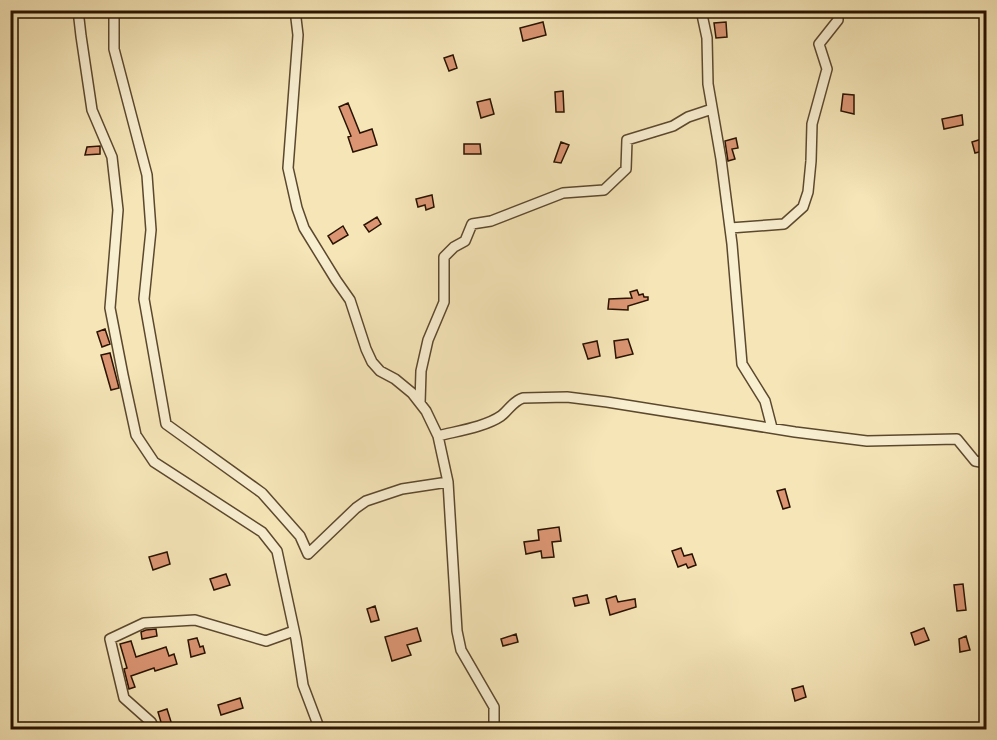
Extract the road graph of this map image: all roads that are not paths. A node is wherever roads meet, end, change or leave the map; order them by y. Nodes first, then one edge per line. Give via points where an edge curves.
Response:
1 (78, 10) edge
2 (114, 10) edge
3 (295, 10) edge
4 (701, 10) edge
5 (838, 10) edge
6 (982, 10) edge
7 (987, 19) edge
8 (712, 109) junction
9 (730, 228) junction
10 (420, 403) junction
11 (772, 428) junction
12 (438, 436) junction
13 (987, 463) edge
14 (448, 482) junction
15 (294, 631) junction
16 (155, 729) edge
17 (320, 729) edge
18 (494, 729) edge

1 - 15 street via 92,110 112,157 118,210 110,308 136,435 154,462 262,532 277,551
2 - 14 street via 114,49 147,175 151,230 144,299 166,424 261,493 300,536 308,554 366,501 402,489
3 - 10 street via 298,35 288,168 297,208 304,228 350,300 372,362
4 - 8 street
5 - 9 street via 838,20 819,44 827,69 812,124 808,192 803,207 784,224
6 - 7 street
8 - 9 street
8 - 10 street via 627,140 626,169 604,190 563,193 491,221 472,224 465,241 444,257 444,302 428,340 421,371
9 - 11 street via 742,364 765,401
10 - 12 street
11 - 12 street via 567,397 523,398 487,423
11 - 13 street via 867,441 957,439 975,461
12 - 14 street
14 - 18 street via 457,631 461,650 494,707
15 - 16 street via 266,641 195,620 144,623 110,639 124,698
15 - 17 street via 303,685

